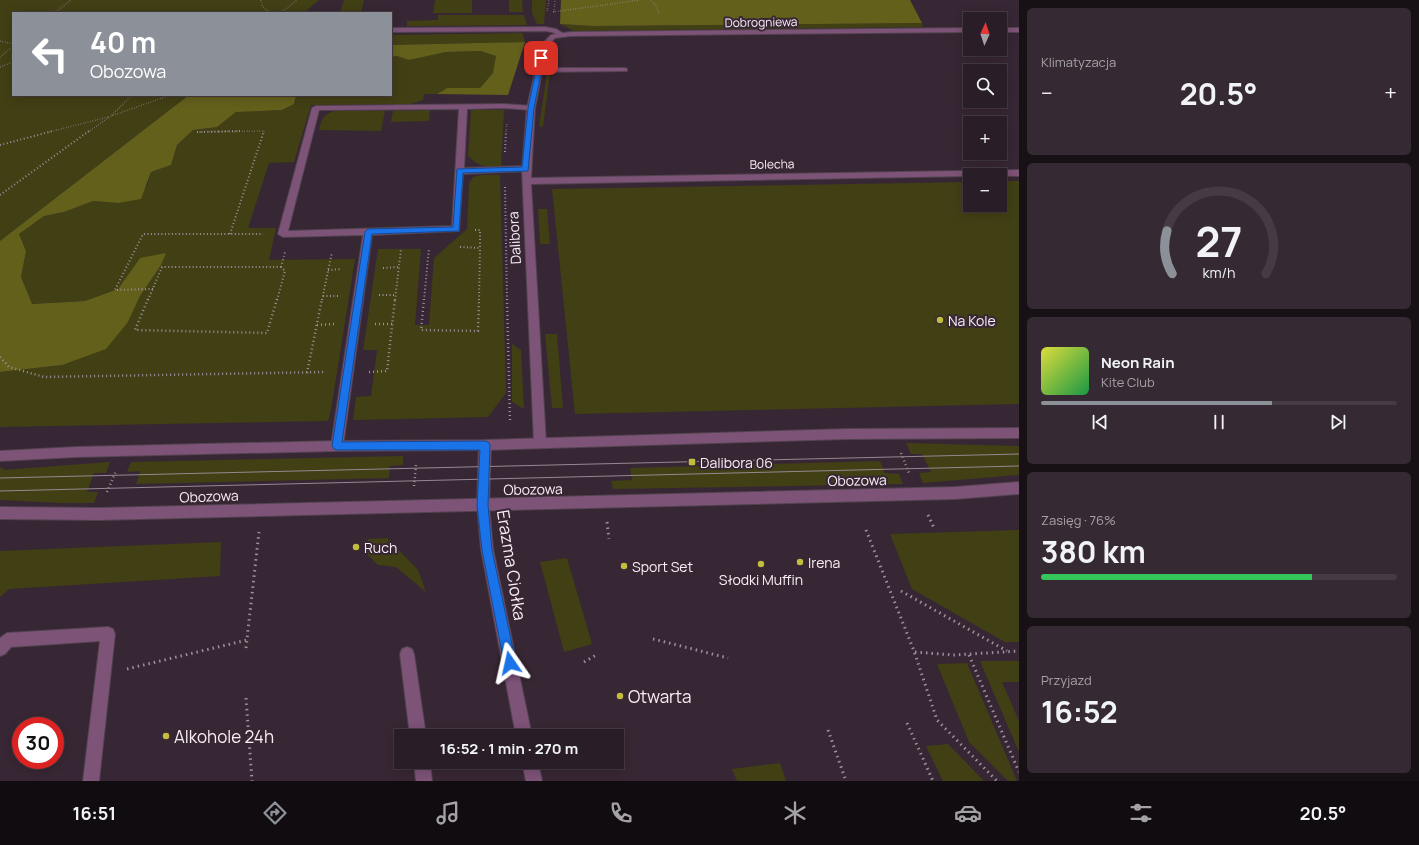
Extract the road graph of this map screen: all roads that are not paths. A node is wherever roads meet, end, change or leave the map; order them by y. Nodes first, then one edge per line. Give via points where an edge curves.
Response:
1 (392, 30) edge
2 (963, 30) edge
3 (1007, 30) edge
4 (1019, 30) edge
5 (563, 35) junction
6 (553, 36) joint
7 (538, 70) junction
8 (625, 70) dead end
9 (462, 107) junction
10 (531, 108) junction
11 (460, 171) junction
12 (1019, 173) edge
13 (526, 175) junction
14 (368, 232) junction
15 (1019, 433) edge
16 (540, 443) junction
17 (485, 445) junction
18 (337, 446) junction
19 (0, 456) edge
20 (1019, 488) edge
21 (483, 505) junction
22 (0, 513) edge
23 (0, 649) edge
24 (407, 654) dead end
25 (417, 729) edge
26 (523, 729) edge
27 (423, 769) edge
28 (531, 769) edge
29 (91, 781) edge
30 (424, 781) edge
31 (534, 781) edge

1 - 5 street via 545,29
2 - 5 street, Dobrogniewa
3 - 4 street
5 - 6 street, Dobrogniewa
6 - 7 street, Dalibora via 544,45
7 - 8 street
7 - 10 street, Dalibora
9 - 10 street
9 - 11 street
9 - 14 street via 316,108 286,234
10 - 13 street, Dalibora
11 - 13 street, Bolecha
11 - 14 street via 456,229
12 - 13 street, Bolecha
13 - 16 street, Dalibora
14 - 18 street
15 - 16 street via 848,434
16 - 17 street
17 - 18 street
17 - 21 street, Erazma Ciołka
18 - 19 street
20 - 21 street, Obozowa via 955,493
21 - 22 street, Obozowa via 99,514
21 - 26 street, Erazma Ciołka via 487,550
23 - 29 street via 7,640 108,634
24 - 25 street
27 - 30 street
28 - 31 street

